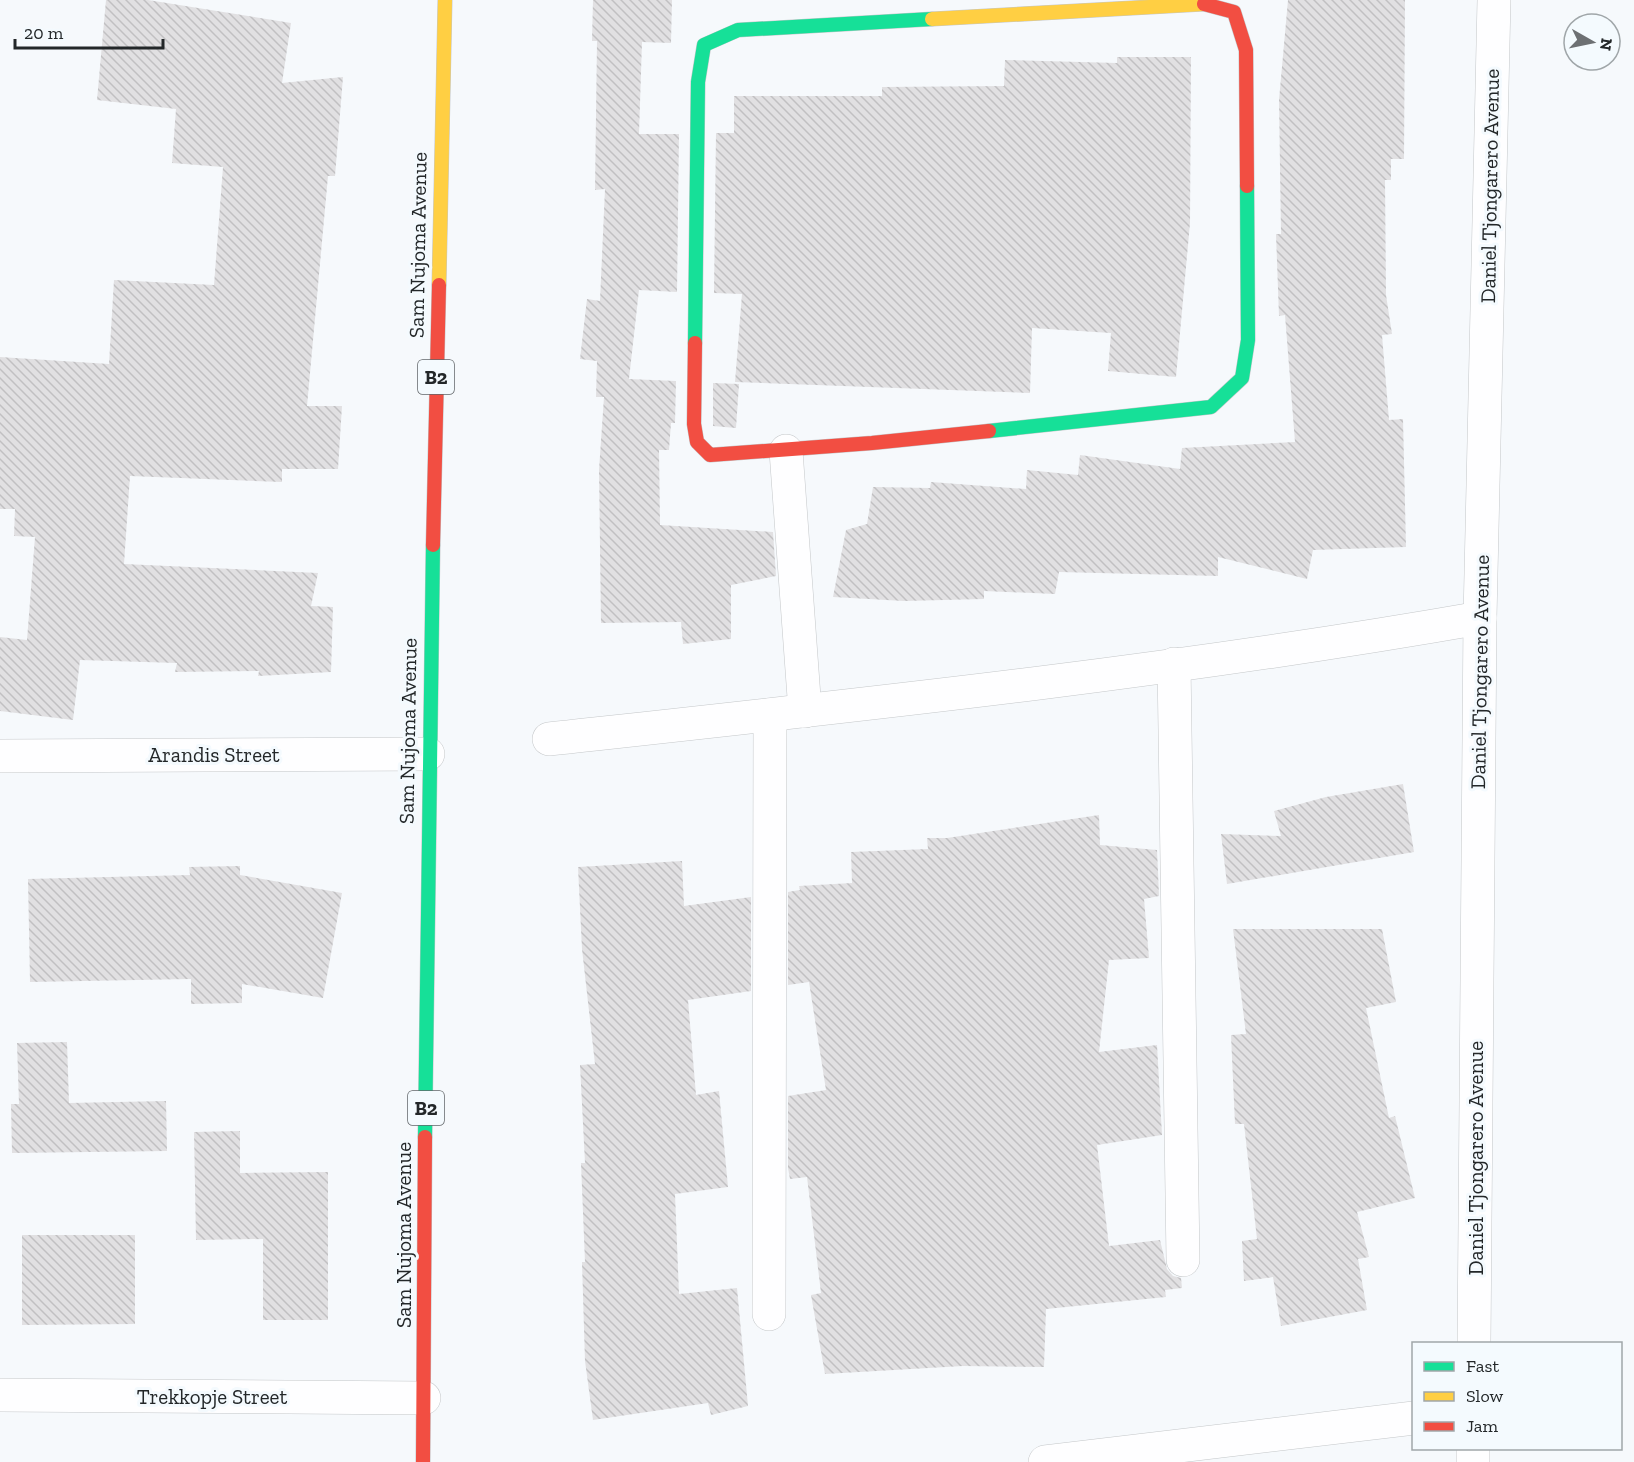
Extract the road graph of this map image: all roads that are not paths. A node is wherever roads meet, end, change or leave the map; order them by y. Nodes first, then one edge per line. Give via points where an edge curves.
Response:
1 (445, 0) edge
2 (1494, 0) edge
3 (786, 451) junction
4 (1480, 618) junction
5 (1174, 664) junction
6 (805, 711) junction
7 (770, 715) junction
8 (549, 739) dead end
9 (428, 754) junction
10 (0, 756) edge
11 (1183, 1260) dead end
12 (769, 1314) dead end
13 (1474, 1342) edge
14 (0, 1395) edge
15 (424, 1398) junction
16 (1412, 1418) edge
17 (423, 1462) edge
18 (1045, 1462) edge

1 - 9 main road, Sam Nujoma Avenue / B2
2 - 4 street, Daniel Tjongarero Avenue
3 - 3 main road via 710,455 697,442 694,424 698,82 704,45 738,30 1204,4 1234,12 1246,50 1248,340 1242,378 1211,406
3 - 6 street
4 - 5 street
4 - 13 street, Daniel Tjongarero Avenue
5 - 6 street
5 - 11 street
6 - 7 street
7 - 8 street
7 - 12 street
9 - 10 street, Arandis Street
9 - 15 main road, Sam Nujoma Avenue / B2
14 - 15 street, Trekkopje Street
15 - 17 main road, Sam Nujoma Avenue / B2
16 - 18 street

